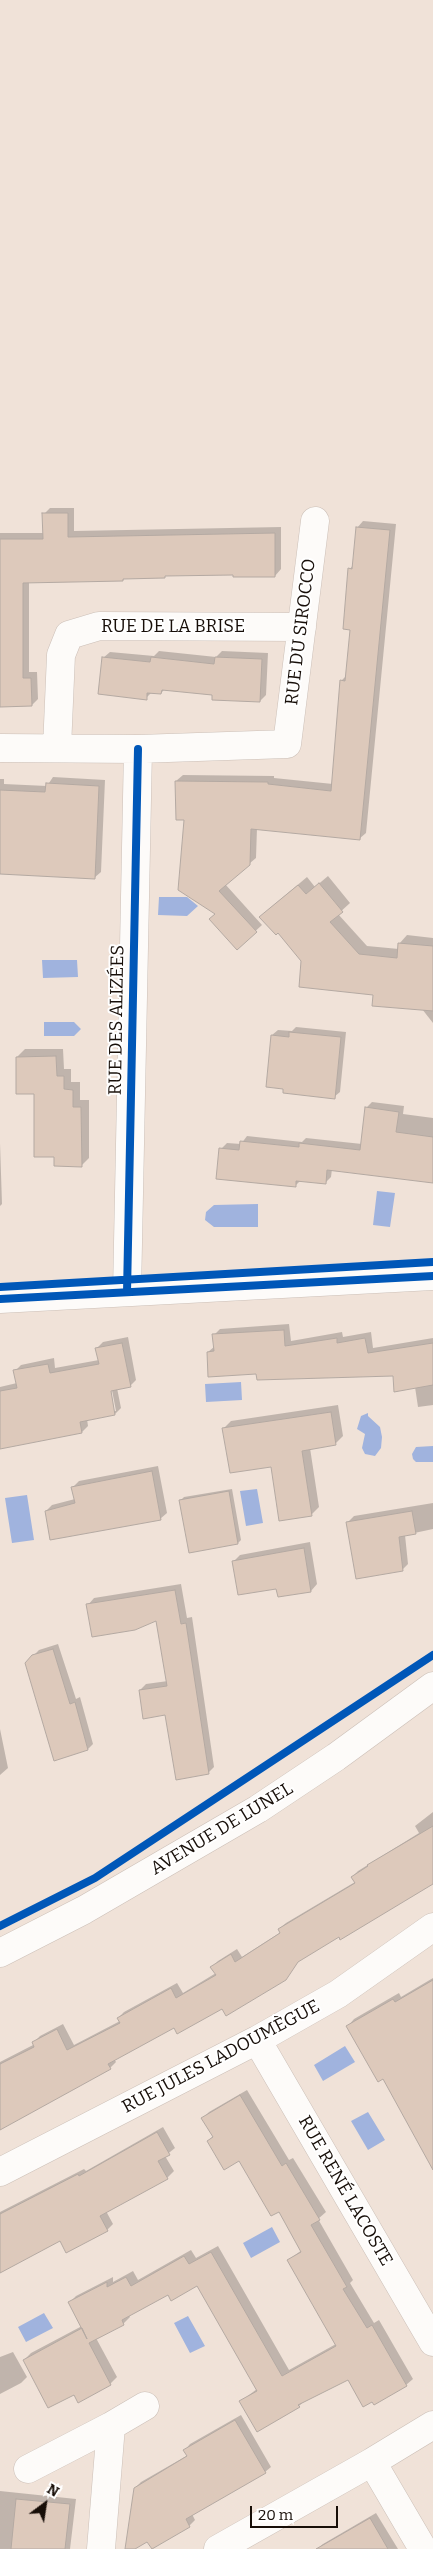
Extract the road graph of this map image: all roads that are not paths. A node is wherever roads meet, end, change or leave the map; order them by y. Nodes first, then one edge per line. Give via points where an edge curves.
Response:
1 (315, 521) dead end
2 (302, 627) junction
3 (0, 748) edge
4 (57, 748) junction
5 (138, 749) junction
6 (433, 1276) edge
7 (127, 1292) junction
8 (0, 1299) edge
9 (433, 1686) edge
10 (433, 1927) edge
11 (0, 1953) edge
12 (257, 2040) junction
13 (0, 2172) edge
14 (433, 2342) edge
15 (144, 2406) dead end
16 (433, 2425) edge
17 (111, 2426) junction
18 (372, 2462) junction
19 (28, 2469) dead end
20 (101, 2549) edge
21 (218, 2549) edge
22 (422, 2549) edge

1 - 2 street, RUE DU SIROCCO
2 - 4 street, RUE DE LA BRISE via 99,626 69,635 61,655
2 - 5 street, RUE DU SIROCCO via 287,744
3 - 4 street
4 - 5 street
5 - 7 street, RUE DES ALIZÉES
6 - 7 street
7 - 8 street
9 - 11 street, AVENUE DE LUNEL via 258,1809 108,1896
10 - 12 street, RUE JULES LADOUMÈGUE via 338,1994
12 - 13 street, RUE JULES LADOUMÈGUE
12 - 14 street, RUE RENÉ LACOSTE
15 - 17 street
16 - 18 street
17 - 19 street
17 - 20 street
18 - 21 street
18 - 22 street

